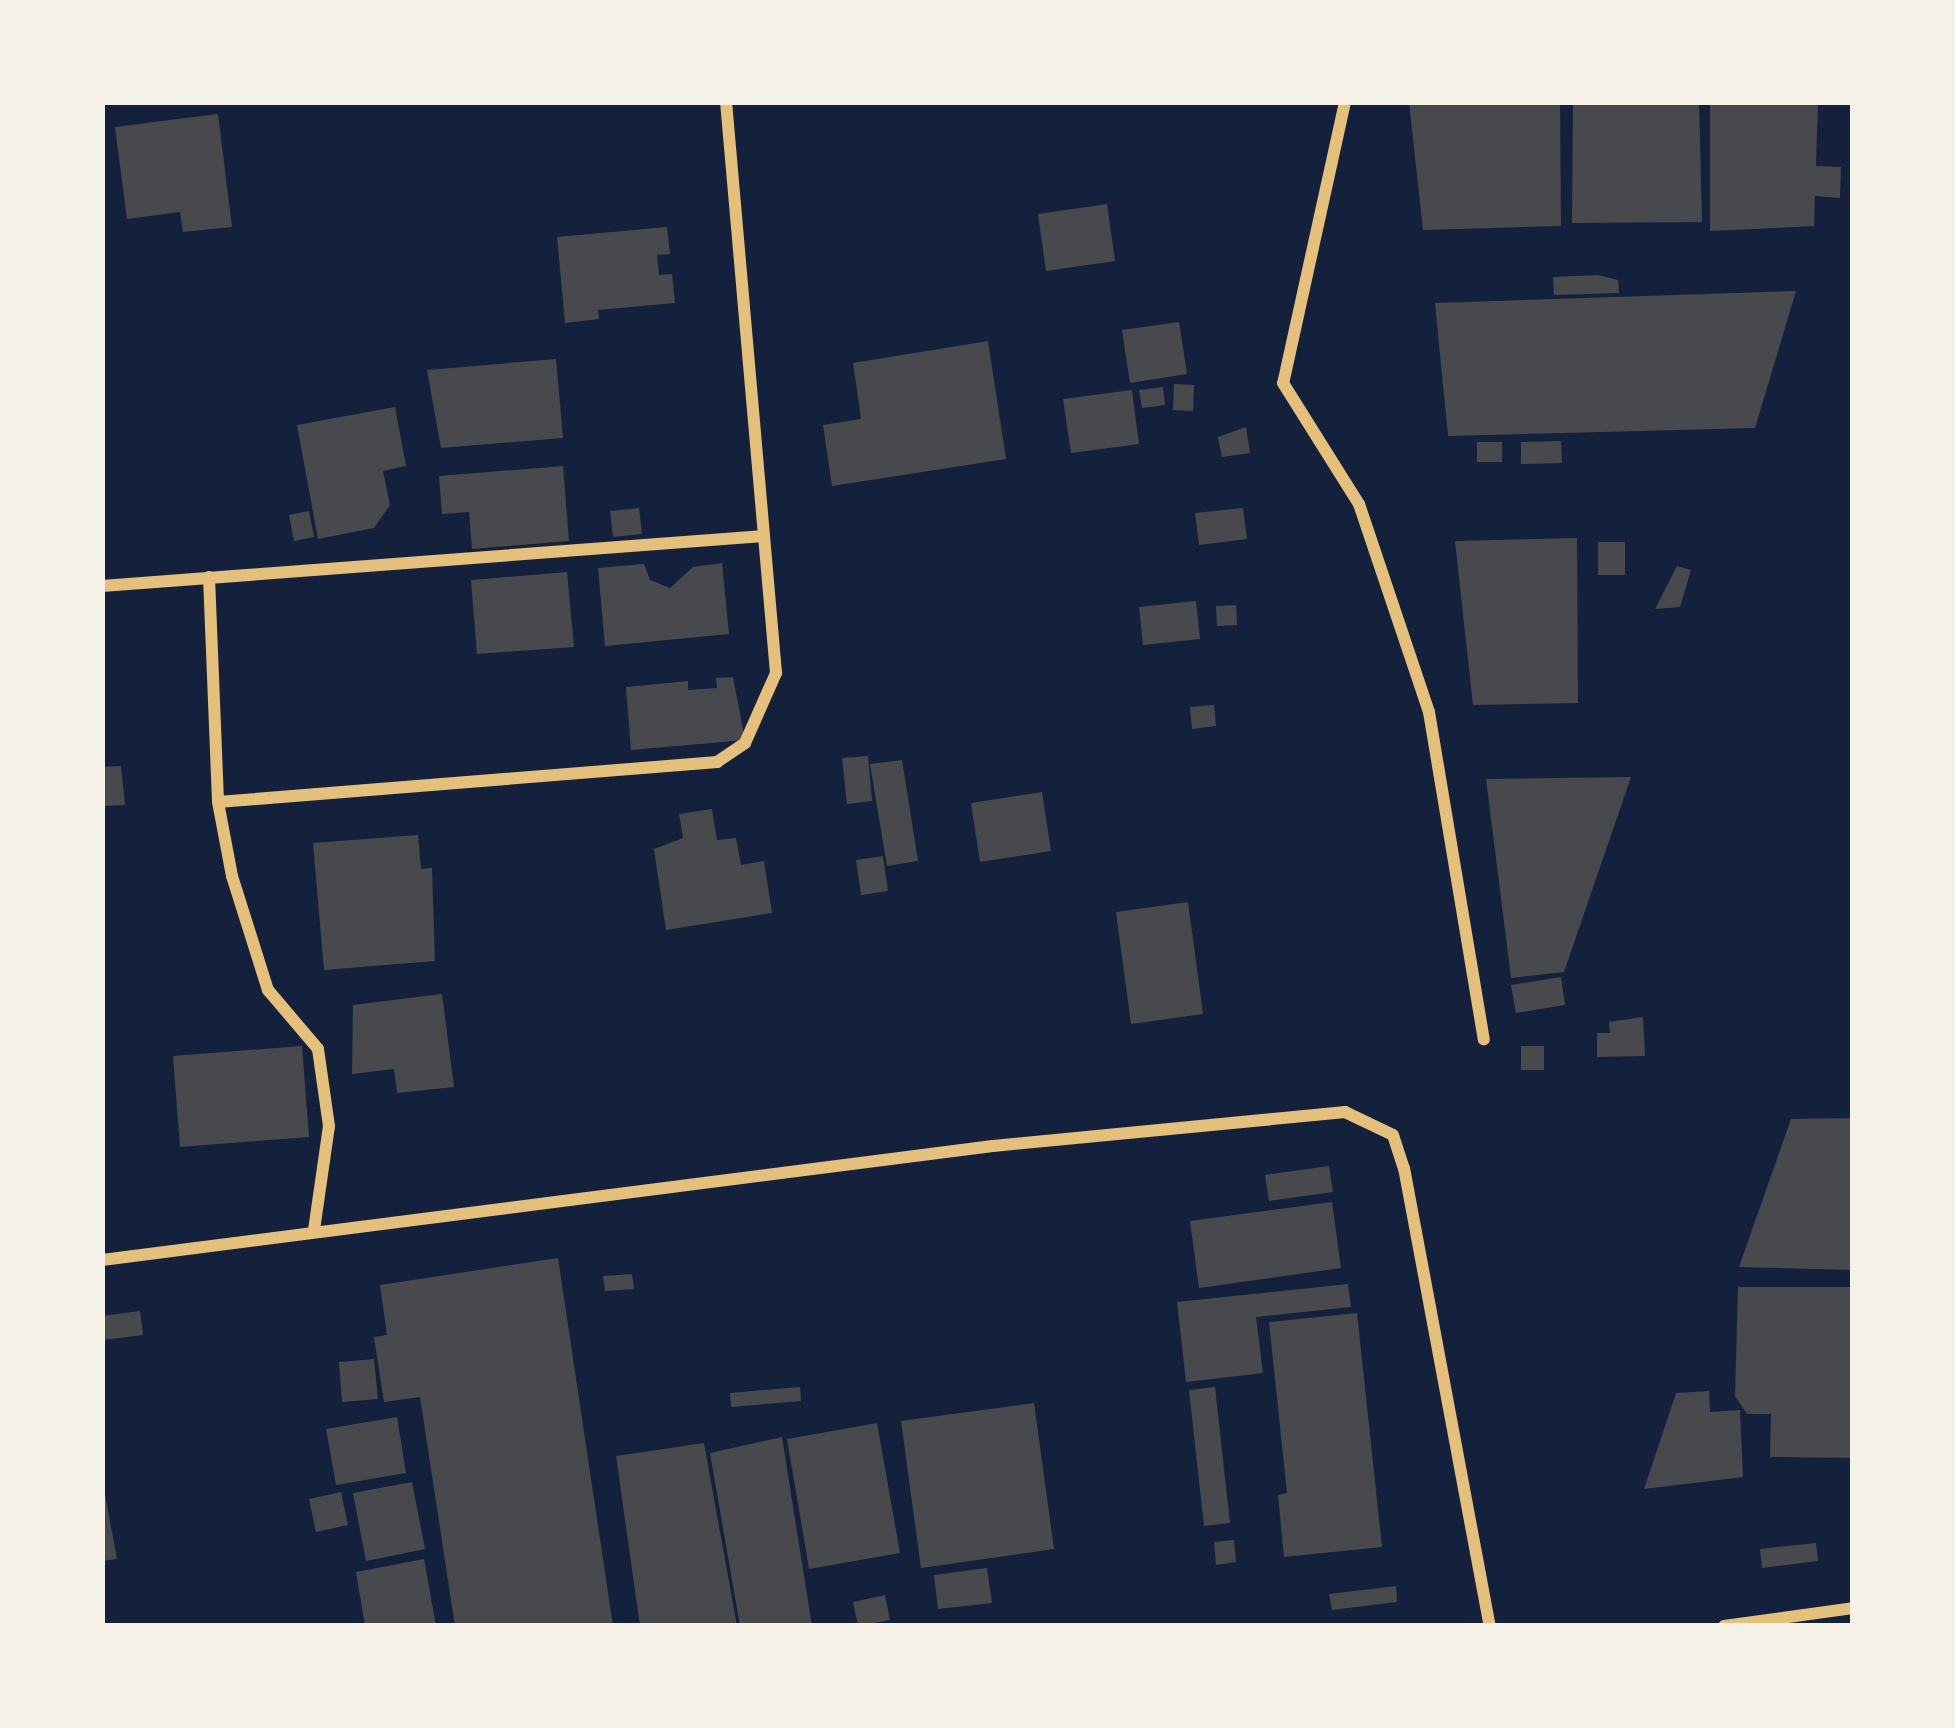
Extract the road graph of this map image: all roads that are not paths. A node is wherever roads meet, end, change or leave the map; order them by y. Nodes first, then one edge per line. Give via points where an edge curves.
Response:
1 (726, 102) edge
2 (1346, 102) edge
3 (764, 536) junction
4 (209, 577) junction
5 (102, 586) edge
6 (218, 802) junction
7 (1484, 1039) dead end
8 (314, 1230) junction
9 (102, 1260) edge
10 (1853, 1608) edge
11 (1490, 1626) edge
12 (1724, 1626) edge

1 - 3 street
2 - 7 street via 1283,383 1359,504 1429,712
3 - 4 street
3 - 6 street via 776,673 746,743 717,761
4 - 5 street
4 - 6 street
6 - 8 street via 268,990 318,1049 329,1126
8 - 9 street
8 - 11 street via 993,1146 1345,1112 1393,1135 1404,1168
10 - 12 street

